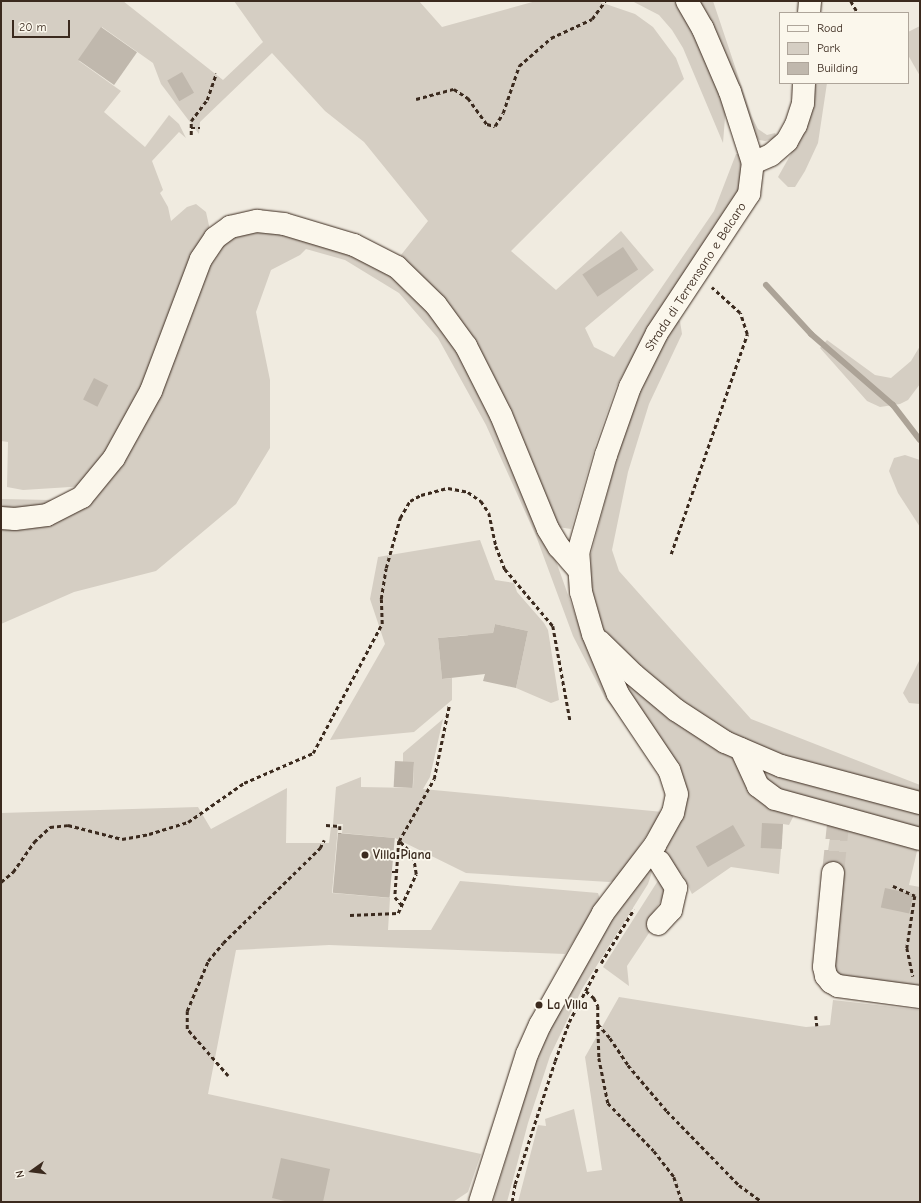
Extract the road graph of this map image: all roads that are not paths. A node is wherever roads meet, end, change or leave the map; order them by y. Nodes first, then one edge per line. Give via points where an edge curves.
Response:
1 (688, 1) edge
2 (810, 1) edge
3 (809, 12) edge
4 (804, 84) edge
5 (753, 162) junction
6 (1, 518) edge
7 (579, 570) junction
8 (593, 634) junction
9 (741, 749) junction
10 (920, 803) edge
11 (920, 839) edge
12 (660, 862) dead end
13 (833, 873) tunnel mouth
14 (658, 924) dead end
15 (918, 997) edge
16 (480, 1202) edge

1 - 5 street, Strada di Terrensano e Belcaro via 730,92
2 - 3 street
4 - 5 street via 803,103 796,125 787,141 771,155
5 - 7 street, Strada di Terrensano e Belcaro via 749,194 657,333 630,387 587,517 578,553
6 - 7 street via 47,515 82,497 114,458 151,391 201,259 215,238 230,227 257,221 284,224 354,245 397,267 436,305 466,346 501,416 548,529 559,547
7 - 8 street, Strada di Terrensano e Belcaro via 581,592
8 - 9 street via 634,675 676,710 725,742
8 - 16 street, Strada di Terrensano e Belcaro via 618,694 669,770 677,794 673,813 655,845 603,913 540,1025 527,1054
9 - 10 street via 781,766
9 - 11 street via 758,786 775,799 838,821
12 - 14 street via 676,888 670,910
13 - 15 street via 824,967 826,976 838,986

